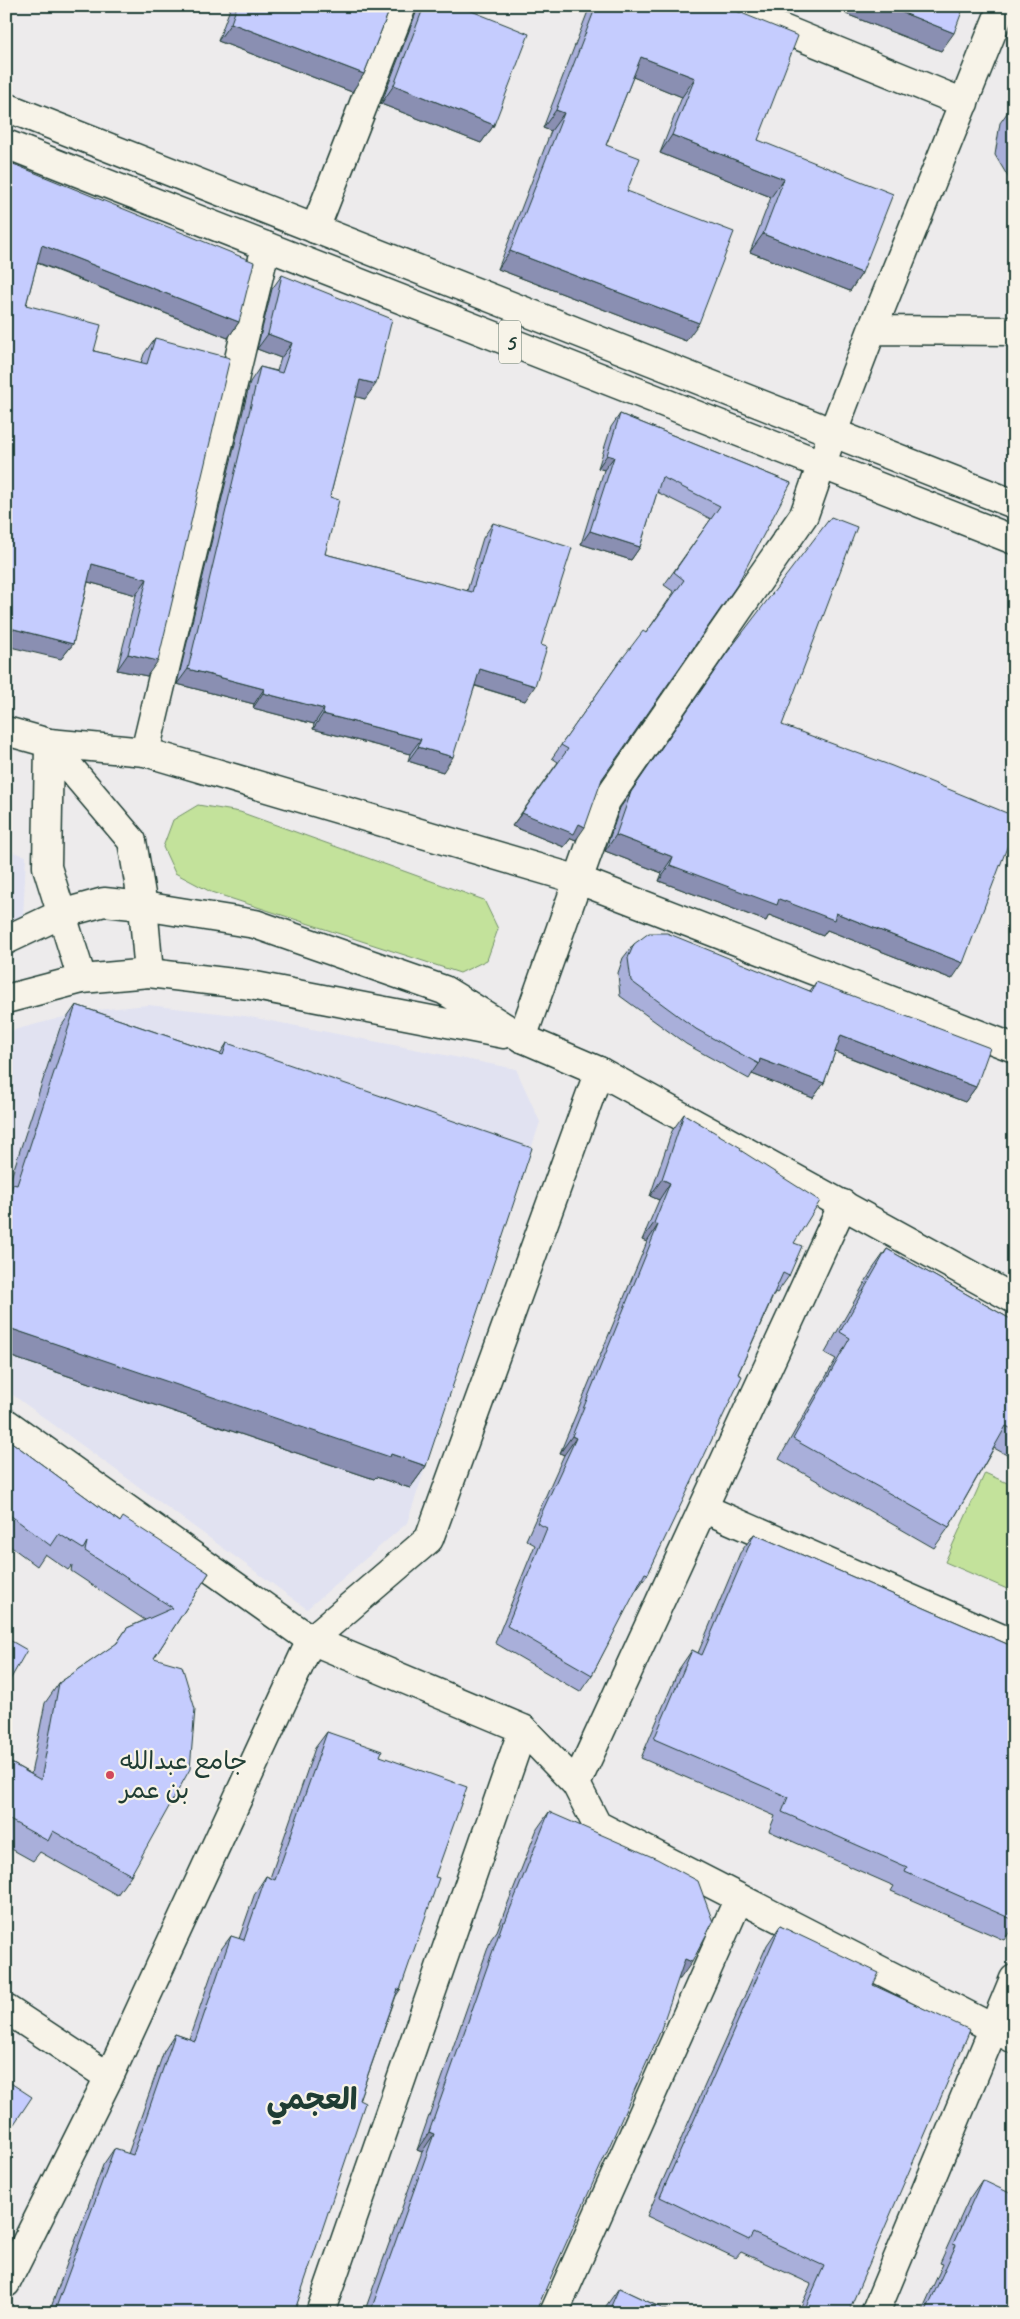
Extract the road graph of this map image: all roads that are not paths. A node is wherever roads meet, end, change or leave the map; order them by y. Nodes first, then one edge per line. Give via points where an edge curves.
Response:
1 (402, 6) edge
2 (726, 6) edge
3 (1004, 13) edge
4 (964, 103) junction
5 (6, 107) edge
6 (6, 144) edge
7 (315, 229) junction
8 (266, 246) junction
9 (872, 330) junction
10 (1014, 332) edge
11 (832, 432) junction
12 (822, 464) junction
13 (1014, 504) edge
14 (1014, 540) edge
15 (6, 731) edge
16 (49, 743) junction
17 (145, 752) junction
18 (579, 880) junction
19 (143, 906) junction
20 (62, 914) junction
21 (6, 940) edge
22 (149, 973) junction
23 (82, 979) junction
24 (6, 999) edge
25 (522, 1038) junction
26 (1014, 1048) edge
27 (599, 1072) junction
28 (843, 1204) junction
29 (1014, 1298) edge
30 (6, 1423) edge
31 (703, 1508) junction
32 (311, 1640) junction
33 (1014, 1644) edge
34 (523, 1729) junction
35 (576, 1784) junction
36 (739, 1898) junction
37 (1014, 1979) edge
38 (6, 2009) edge
39 (1003, 2034) edge
40 (109, 2077) junction
41 (6, 2283) edge
42 (320, 2313) edge
43 (554, 2313) edge
44 (875, 2313) edge

1 - 7 street
2 - 4 street
3 - 4 street
4 - 9 street
5 - 7 street, 5
6 - 8 street, 5
7 - 11 street, 5
8 - 12 street, 5
8 - 17 street
9 - 10 street
9 - 11 street
11 - 12 street
11 - 13 street, 5
12 - 14 street, 5
12 - 18 street via 804,515 606,801
15 - 16 street
16 - 17 street
16 - 19 street via 132,841
16 - 20 street via 46,867
17 - 18 street
18 - 25 street
18 - 26 street
19 - 20 street via 104,902
19 - 22 street
19 - 25 street via 255,924 444,990
20 - 21 street
20 - 23 street
22 - 23 street
22 - 25 street via 250,985
23 - 24 street
25 - 27 street
27 - 28 street
27 - 32 street via 429,1539
28 - 29 street
28 - 31 street
30 - 32 street
31 - 33 street
31 - 35 street
32 - 34 street
32 - 40 street
34 - 35 street
34 - 42 street
35 - 36 street via 597,1825
36 - 39 street
36 - 43 street
37 - 39 street
38 - 40 street
39 - 44 street
40 - 41 street

